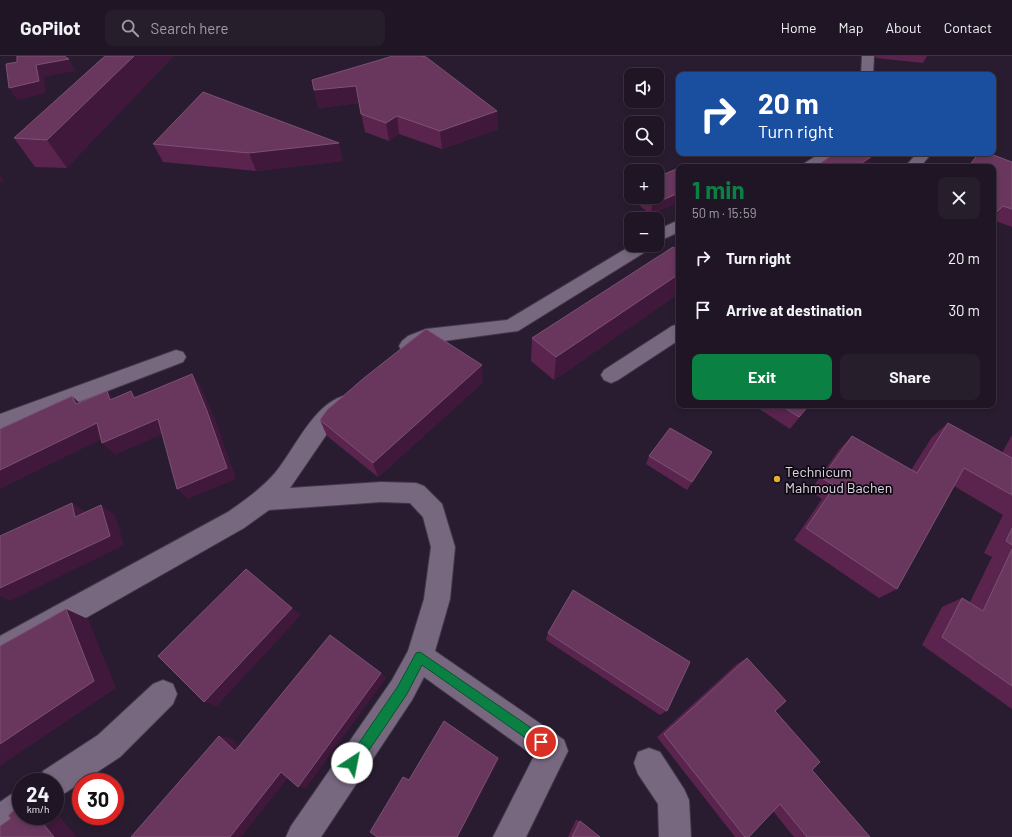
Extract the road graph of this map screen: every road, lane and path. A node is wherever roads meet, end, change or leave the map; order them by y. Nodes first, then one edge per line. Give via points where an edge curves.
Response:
1 (868, 56) edge
2 (867, 72) edge
3 (826, 156) edge
4 (923, 156) edge
5 (813, 164) edge
6 (915, 164) edge
7 (676, 227) edge
8 (664, 234) edge
9 (633, 252) edge
10 (676, 333) edge
11 (176, 357) dead end
12 (397, 357) edge
13 (611, 374) dead end
14 (355, 393) edge
15 (0, 423) edge
16 (264, 500) junction
17 (0, 651) edge
18 (420, 657) junction
19 (163, 694) dead end
20 (649, 763) dead end
21 (64, 775) edge
22 (12, 812) edge
23 (0, 824) edge
24 (302, 837) edge
25 (509, 837) edge
26 (675, 837) edge

1 - 2 street
3 - 5 street
4 - 6 street
7 - 8 street
9 - 12 street via 511,326 426,336
10 - 13 street
11 - 15 street
14 - 16 street via 325,419 284,480
16 - 17 street via 236,520
16 - 18 street via 381,492 416,493 434,512 443,547 437,598
18 - 24 street via 402,690
18 - 25 street via 553,751
19 - 21 street via 109,746
20 - 26 street via 673,800
22 - 23 street

